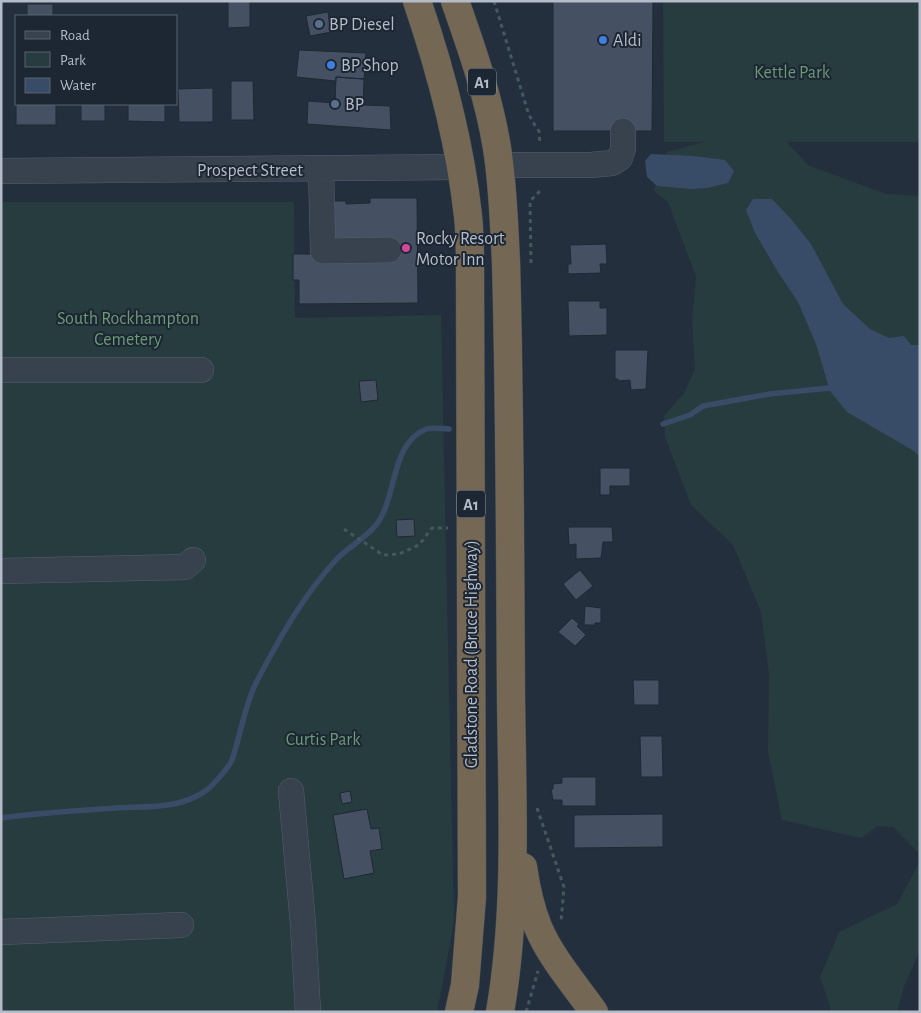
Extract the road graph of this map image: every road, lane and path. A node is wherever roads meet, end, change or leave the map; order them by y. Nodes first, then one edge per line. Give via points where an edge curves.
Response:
1 (417, 1) edge
2 (455, 1) edge
3 (494, 1) edge
4 (623, 131) dead end
5 (540, 146) dead end
6 (499, 165) junction
7 (460, 167) junction
8 (322, 169) junction
9 (1, 171) edge
10 (389, 250) dead end
11 (1, 370) edge
12 (200, 370) dead end
13 (454, 528) dead end
14 (344, 529) dead end
15 (193, 560) dead end
16 (1, 570) edge
17 (291, 791) dead end
18 (512, 809) junction
19 (181, 925) dead end
20 (1, 932) edge
21 (308, 1012) edge
22 (459, 1012) edge
23 (500, 1012) edge
24 (594, 1012) edge

1 - 7 highway, Gladstone Road (Bruce Highway) / A1 via 443,84
2 - 6 highway, A1 via 488,106
3 - 5 path via 528,112 538,131
4 - 6 street via 620,158 612,163
6 - 7 highway, Prospect Street
6 - 18 highway, A1 via 508,342
7 - 8 street, Prospect Street
7 - 22 highway, Gladstone Road (Bruce Highway) / A1 via 468,217 470,270 472,897 465,985
8 - 9 street, Prospect Street
8 - 10 street via 323,251
11 - 12 street
13 - 14 path via 432,528 419,545 400,554 382,555
15 - 16 street via 185,567
17 - 21 street
18 - 23 highway, A1 via 510,912
18 - 24 highway via 528,898 539,929 559,964
19 - 20 street

